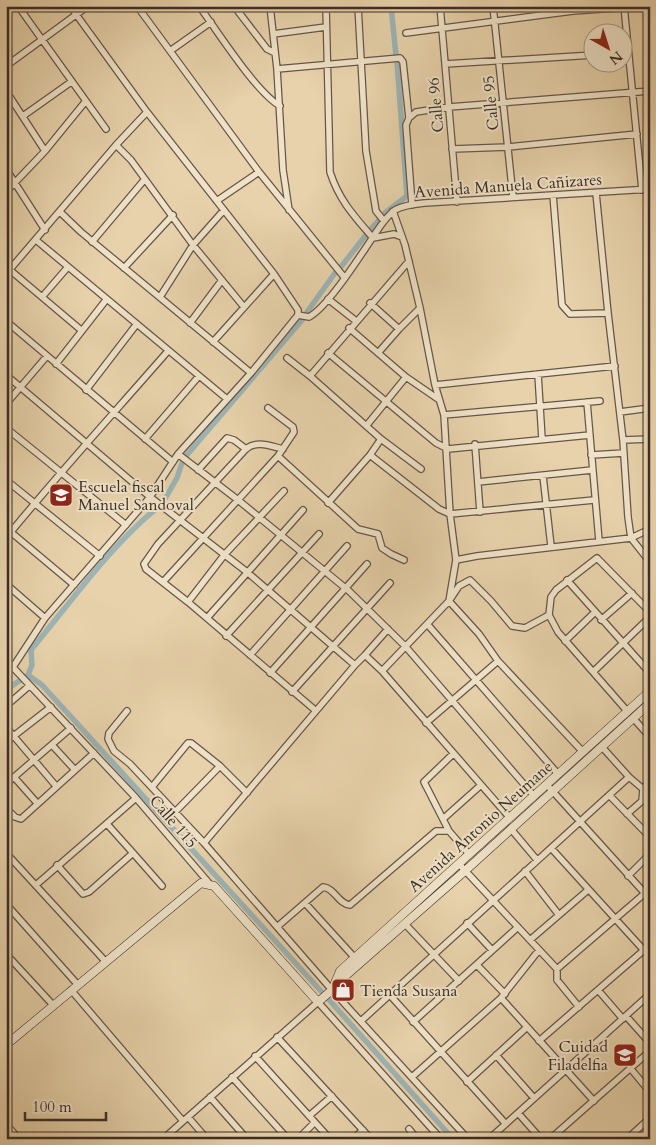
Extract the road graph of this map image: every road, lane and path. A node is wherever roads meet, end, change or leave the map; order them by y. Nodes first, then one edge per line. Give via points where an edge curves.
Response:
1 (18, 6) edge
2 (70, 6) edge
3 (88, 6) edge
4 (137, 6) edge
5 (199, 6) edge
6 (234, 6) edge
7 (270, 6) edge
8 (326, 6) edge
9 (358, 6) edge
10 (440, 6) edge
11 (493, 6) edge
12 (646, 6) edge
13 (624, 7) edge
14 (573, 9) edge
15 (76, 14) junction
16 (211, 22) junction
17 (494, 22) junction
18 (625, 22) edge
19 (326, 27) junction
20 (442, 28) junction
21 (406, 33) dead end
22 (273, 34) junction
23 (41, 39) junction
24 (170, 51) junction
25 (275, 54) junction
26 (584, 56) edge
27 (362, 62) junction
28 (500, 62) junction
29 (327, 64) junction
30 (445, 64) junction
31 (6, 66) edge
32 (277, 69) junction
33 (629, 72) edge
34 (71, 82) junction
35 (6, 91) edge
36 (650, 91) edge
37 (633, 93) junction
38 (85, 102) junction
39 (503, 102) junction
40 (280, 106) junction
41 (449, 106) junction
42 (147, 112) junction
43 (23, 116) junction
44 (409, 118) junction
45 (106, 129) dead end
46 (637, 134) junction
47 (116, 145) junction
48 (508, 147) junction
49 (452, 150) junction
50 (45, 151) junction
51 (6, 169) edge
52 (259, 172) junction
53 (650, 173) edge
54 (641, 174) junction
55 (145, 179) junction
56 (15, 182) junction
57 (650, 189) edge
58 (642, 190) junction
59 (6, 192) edge
60 (596, 193) junction
61 (553, 195) junction
62 (513, 198) junction
63 (218, 200) junction
64 (457, 202) junction
65 (412, 205) junction
66 (224, 210) junction
67 (393, 210) junction
68 (60, 212) junction
69 (289, 212) junction
70 (173, 215) junction
71 (384, 221) junction
72 (45, 230) junction
73 (402, 237) junction
74 (373, 238) junction
75 (36, 240) junction
76 (92, 242) junction
77 (193, 245) junction
78 (409, 261) junction
79 (67, 268) junction
80 (124, 268) junction
81 (8, 272) edge
82 (274, 274) junction
83 (344, 277) junction
84 (222, 280) junction
85 (42, 296) junction
86 (160, 297) junction
87 (328, 299) junction
88 (106, 300) junction
89 (370, 303) junction
90 (244, 307) junction
91 (420, 308) junction
92 (608, 313) junction
93 (300, 316) junction
94 (6, 321) edge
95 (356, 321) junction
96 (190, 323) junction
97 (136, 324) junction
98 (349, 328) junction
99 (399, 329) junction
100 (81, 330) junction
101 (213, 342) junction
102 (168, 351) junction
103 (328, 353) junction
104 (378, 353) junction
105 (47, 356) junction
106 (287, 358) dead end
107 (56, 364) junction
108 (616, 366) junction
109 (648, 371) dead end
110 (251, 372) junction
111 (538, 374) junction
112 (6, 375) edge
113 (199, 376) junction
114 (310, 376) junction
115 (406, 377) junction
116 (435, 385) junction
117 (20, 387) junction
118 (650, 387) edge
119 (86, 390) junction
120 (226, 399) junction
121 (438, 399) junction
122 (600, 401) dead end
123 (387, 402) junction
124 (586, 402) junction
125 (6, 404) edge
126 (541, 406) junction
127 (268, 408) dead end
128 (650, 408) edge
129 (620, 412) junction
130 (114, 414) junction
131 (444, 415) junction
132 (367, 425) junction
133 (6, 428) edge
134 (590, 435) junction
135 (145, 438) junction
136 (381, 439) junction
137 (542, 439) junction
138 (650, 439) edge
139 (624, 440) junction
140 (85, 442) junction
141 (475, 444) junction
142 (246, 449) junction
143 (283, 449) junction
144 (448, 449) junction
145 (624, 453) junction
146 (178, 454) junction
147 (370, 455) junction
148 (591, 455) junction
149 (278, 456) junction
150 (173, 462) junction
151 (421, 469) dead end
152 (198, 470) junction
153 (592, 470) junction
154 (60, 473) junction
155 (543, 476) junction
156 (6, 480) edge
157 (214, 482) junction
158 (478, 482) junction
159 (284, 491) dead end
160 (150, 497) junction
161 (238, 500) junction
162 (594, 500) junction
163 (328, 503) junction
164 (35, 504) junction
165 (546, 505) junction
166 (303, 510) dead end
167 (480, 512) junction
168 (450, 514) junction
169 (258, 517) junction
170 (182, 520) junction
171 (126, 525) junction
172 (650, 529) edge
173 (9, 530) edge
174 (319, 534) dead end
175 (280, 535) junction
176 (204, 537) junction
177 (6, 538) edge
178 (631, 538) junction
179 (599, 540) junction
180 (347, 546) dead end
181 (552, 546) junction
182 (301, 552) junction
183 (225, 554) junction
184 (100, 556) junction
185 (649, 559) edge
186 (404, 560) dead end
187 (456, 560) junction
188 (367, 564) dead end
189 (324, 570) junction
190 (247, 572) junction
191 (567, 580) junction
192 (163, 582) junction
193 (390, 582) dead end
194 (6, 584) edge
195 (74, 585) junction
196 (345, 588) junction
197 (269, 591) junction
198 (632, 593) junction
199 (449, 601) junction
200 (188, 602) junction
201 (366, 608) junction
202 (290, 609) junction
203 (650, 612) edge
204 (594, 613) junction
205 (549, 615) junction
206 (650, 617) edge
207 (45, 618) junction
208 (207, 618) junction
209 (602, 620) junction
210 (428, 625) junction
211 (310, 626) junction
212 (388, 629) junction
213 (226, 636) junction
214 (565, 641) junction
215 (623, 643) junction
216 (331, 646) junction
217 (406, 647) junction
218 (250, 655) junction
219 (365, 655) junction
220 (6, 660) edge
221 (498, 661) junction
222 (355, 665) junction
223 (13, 667) junction
224 (382, 671) junction
225 (593, 672) junction
226 (270, 673) junction
227 (650, 673) edge
228 (475, 680) junction
229 (28, 684) junction
230 (650, 691) edge
231 (292, 692) junction
232 (452, 700) junction
233 (650, 703) edge
234 (6, 706) edge
235 (51, 707) junction
236 (315, 710) junction
237 (127, 711) dead end
238 (631, 715) junction
239 (426, 723) junction
240 (6, 727) edge
241 (71, 728) junction
242 (13, 736) junction
243 (650, 738) edge
244 (6, 742) edge
245 (52, 744) junction
246 (602, 747) junction
247 (583, 752) junction
248 (94, 754) junction
249 (453, 754) junction
250 (33, 760) junction
251 (220, 766) junction
252 (75, 770) junction
253 (558, 774) junction
254 (14, 777) junction
255 (628, 777) junction
256 (650, 781) edge
257 (6, 784) edge
258 (480, 785) junction
259 (546, 785) junction
260 (56, 786) junction
261 (152, 787) junction
262 (643, 789) junction
263 (552, 792) junction
264 (247, 793) junction
265 (534, 796) junction
266 (610, 796) junction
267 (136, 798) junction
268 (38, 803) junction
269 (6, 808) edge
270 (175, 812) junction
271 (627, 814) junction
272 (510, 818) junction
273 (443, 819) junction
274 (579, 822) junction
275 (107, 824) junction
276 (511, 830) junction
277 (449, 831) junction
278 (650, 836) edge
279 (204, 843) junction
280 (550, 848) junction
281 (6, 853) edge
282 (133, 853) junction
283 (469, 854) junction
284 (650, 854) edge
285 (537, 860) junction
286 (459, 864) junction
287 (57, 865) junction
288 (466, 870) junction
289 (525, 871) junction
290 (628, 876) junction
291 (208, 883) junction
292 (36, 885) junction
293 (162, 886) dead end
294 (588, 890) junction
295 (644, 894) junction
296 (493, 899) junction
297 (650, 899) edge
298 (305, 903) junction
299 (6, 904) edge
300 (559, 915) junction
301 (615, 918) junction
302 (467, 923) junction
303 (405, 924) junction
304 (277, 927) junction
305 (518, 927) junction
306 (530, 940) junction
307 (492, 950) junction
308 (539, 950) junction
309 (644, 950) junction
310 (434, 953) junction
311 (6, 954) edge
312 (650, 956) edge
313 (354, 957) junction
314 (106, 962) junction
315 (477, 964) junction
316 (557, 969) junction
317 (459, 980) junction
318 (75, 987) junction
319 (333, 989) junction
320 (598, 990) junction
321 (388, 994) junction
322 (650, 994) edge
323 (503, 996) junction
324 (319, 1002) junction
325 (53, 1005) junction
326 (579, 1007) junction
327 (624, 1017) junction
328 (361, 1021) junction
329 (413, 1022) junction
330 (526, 1028) junction
331 (277, 1037) junction
332 (539, 1041) junction
333 (650, 1043) edge
334 (6, 1045) edge
335 (650, 1051) edge
336 (440, 1052) junction
337 (496, 1055) junction
338 (255, 1056) junction
339 (631, 1069) junction
340 (565, 1070) junction
341 (232, 1077) junction
342 (412, 1077) junction
343 (467, 1082) junction
344 (650, 1092) edge
345 (332, 1096) junction
346 (210, 1097) junction
347 (534, 1098) junction
348 (594, 1101) junction
349 (518, 1113) junction
350 (309, 1116) junction
351 (650, 1118) edge
352 (185, 1119) junction
353 (314, 1123) junction
354 (505, 1123) junction
355 (7, 1125) edge
356 (409, 1129) dead end
357 (363, 1130) junction
358 (435, 1132) junction
359 (19, 1139) edge
360 (163, 1139) edge
361 (207, 1139) edge
362 (248, 1139) edge
363 (288, 1139) edge
364 (298, 1139) edge
365 (330, 1139) edge
366 (353, 1139) edge
367 (371, 1139) edge
368 (417, 1139) edge
369 (428, 1139) edge
370 (441, 1139) edge
371 (468, 1139) edge
372 (489, 1139) edge
373 (541, 1139) edge
374 (550, 1139) edge
375 (627, 1139) edge

1 - 23 street
2 - 15 street
3 - 15 street
4 - 24 street
5 - 16 street
6 - 25 street via 267,49
7 - 22 street
8 - 19 street
9 - 27 street
10 - 20 street, Calle 96
11 - 17 street, Calle 95
12 - 13 street
13 - 14 street
13 - 18 street
14 - 17 street
15 - 23 street
15 - 42 street
16 - 24 street
16 - 40 street via 254,80
17 - 20 street
17 - 28 street, Calle 95
19 - 22 street
19 - 29 street
20 - 21 street
20 - 30 street, Calle 96
22 - 25 street
23 - 31 street
23 - 34 street
24 - 52 street
25 - 32 street
26 - 28 street
27 - 29 street
27 - 44 street via 402,60
27 - 71 street via 366,151 376,211
28 - 30 street
28 - 39 street, Calle 95
29 - 32 street
29 - 74 street via 330,172 336,191 354,218
30 - 41 street, Calle 96
32 - 40 street
33 - 37 street
34 - 38 street
34 - 43 street
35 - 43 street
36 - 37 street
37 - 39 street
37 - 46 street
38 - 45 street
38 - 50 street
39 - 41 street
39 - 48 street, Calle 95
40 - 69 street
41 - 44 street via 416,112
41 - 49 street, Calle 96
42 - 47 street
42 - 63 street
43 - 50 street
44 - 65 street via 406,125
46 - 48 street
46 - 54 street
47 - 55 street
47 - 68 street
48 - 49 street
48 - 62 street, Calle 95
49 - 64 street, Calle 96
50 - 56 street
51 - 56 street
52 - 63 street
52 - 69 street
53 - 54 street
54 - 58 street
55 - 70 street
55 - 76 street
56 - 59 street
56 - 72 street
57 - 58 street, Avenida Manuela Cañizares
58 - 60 street, Avenida Manuela Cañizares
60 - 61 street, Avenida Manuela Cañizares
60 - 92 street
61 - 62 street, Avenida Manuela Cañizares
61 - 92 street via 562,306 570,314
62 - 64 street, Avenida Manuela Cañizares
63 - 66 street
64 - 65 street, Avenida Manuela Cañizares
65 - 67 street, Avenida Manuela Cañizares
66 - 77 street
66 - 82 street
67 - 71 street, Avenida Manuela Cañizares
67 - 73 street
68 - 72 street
68 - 76 street
69 - 83 street
70 - 77 street
70 - 80 street
71 - 74 street, Avenida Manuela Cañizares
72 - 75 street
73 - 74 street via 394,234
73 - 78 street
74 - 83 street, Avenida Manuela Cañizares
75 - 79 street
75 - 81 street
76 - 80 street
77 - 84 street
77 - 86 street
78 - 89 street
78 - 91 street
79 - 85 street
79 - 88 street
80 - 86 street
81 - 85 street
82 - 90 street
82 - 93 street
83 - 87 street, Avenida Manuela Cañizares
84 - 90 street
84 - 96 street
85 - 100 street
86 - 96 street
87 - 93 street, Avenida Manuela Cañizares via 312,316
87 - 95 street
88 - 97 street
88 - 100 street
89 - 95 street
89 - 99 street
90 - 101 street
91 - 99 street
91 - 116 street
92 - 108 street
93 - 110 street
94 - 105 street
95 - 98 street
96 - 101 street
97 - 102 street
97 - 119 street
98 - 103 street
98 - 104 street
99 - 104 street
100 - 107 street
101 - 110 street
102 - 113 street
102 - 130 street
103 - 114 street
103 - 123 street
104 - 115 street
105 - 107 street
105 - 117 street
106 - 114 street
107 - 119 street
108 - 111 street
108 - 129 street
109 - 118 street
110 - 120 street
111 - 116 street
111 - 126 street
112 - 117 street
113 - 120 street
113 - 135 street
114 - 132 street
115 - 121 street
115 - 123 street
116 - 121 street
117 - 125 street
117 - 140 street
119 - 130 street
120 - 146 street
121 - 131 street
122 - 124 street
123 - 132 street
123 - 144 street via 436,443
124 - 126 street
124 - 134 street
126 - 131 street
126 - 137 street
127 - 143 street via 293,427 294,432
128 - 129 street
129 - 139 street
130 - 135 street
130 - 140 street
131 - 144 street
132 - 136 street
133 - 154 street
134 - 137 street
134 - 148 street
135 - 150 street
136 - 147 street
136 - 151 street
137 - 141 street
138 - 139 street
139 - 145 street
140 - 154 street
140 - 160 street
141 - 144 street
141 - 158 street
142 - 143 street via 252,444 261,444
142 - 152 street via 227,438
142 - 157 street
143 - 149 street
144 - 168 street
145 - 148 street
145 - 178 street
146 - 150 street
146 - 152 street
147 - 163 street
147 - 168 street via 439,509
148 - 153 street
149 - 161 street
149 - 163 street
150 - 160 street
152 - 157 street
153 - 155 street
153 - 162 street
154 - 164 street
154 - 171 street
155 - 158 street
155 - 165 street
156 - 164 street
157 - 161 street
157 - 170 street
158 - 167 street
159 - 169 street
160 - 170 street
160 - 171 street
161 - 169 street
161 - 176 street
162 - 165 street
162 - 179 street
163 - 186 street via 358,529 378,534 382,548
164 - 173 street
164 - 184 street
165 - 167 street
165 - 181 street
166 - 175 street
167 - 168 street
168 - 187 street
169 - 175 street
169 - 183 street
170 - 176 street
170 - 192 street via 144,562 146,569
171 - 184 street
172 - 178 street
173 - 177 street
173 - 195 street
174 - 182 street
175 - 182 street
175 - 190 street
176 - 183 street
176 - 192 street
178 - 179 street
178 - 185 street
179 - 181 street
180 - 189 street
181 - 187 street
182 - 189 street
182 - 197 street
183 - 190 street
183 - 200 street
184 - 195 street
187 - 199 street
188 - 196 street
189 - 196 street
189 - 202 street
190 - 197 street
190 - 208 street
191 - 198 street via 597,558
191 - 204 street
191 - 205 street via 551,597
192 - 200 street
193 - 201 street
194 - 207 street
195 - 207 street
196 - 201 street
196 - 211 street
197 - 202 street
197 - 213 street
198 - 203 street
198 - 209 street
199 - 205 street via 460,586 470,580 512,626 525,628
199 - 210 street
199 - 221 street
200 - 208 street
201 - 212 street
201 - 216 street
202 - 211 street
202 - 218 street
204 - 209 street
204 - 214 street
205 - 214 street
206 - 215 street
207 - 223 street
208 - 213 street
209 - 215 street
210 - 217 street
210 - 228 street
211 - 216 street
211 - 226 street
212 - 217 street
212 - 219 street
213 - 218 street
214 - 225 street
215 - 225 street
215 - 227 street
216 - 222 street
216 - 231 street
217 - 224 street
217 - 232 street
218 - 226 street
219 - 222 street
219 - 224 street
220 - 223 street, Calle 115
221 - 228 street
221 - 247 street
222 - 236 street
223 - 229 street, Calle 115
224 - 239 street
225 - 238 street
226 - 231 street
228 - 232 street
228 - 253 street
229 - 234 street
229 - 235 street, Calle 115
230 - 238 street, Avenida Antonio Neumane
231 - 236 street
232 - 239 street
232 - 265 street
233 - 238 street, Avenida Antonio Neumane
235 - 241 street, Calle 115
235 - 242 street
236 - 264 street
237 - 261 street via 109,733 109,744
238 - 243 street
238 - 246 street, Avenida Antonio Neumane
238 - 247 street, Avenida Antonio Neumane
239 - 249 street
240 - 242 street
241 - 245 street
241 - 248 street, Calle 115
242 - 244 street
242 - 250 street
245 - 250 street
245 - 252 street
246 - 255 street
246 - 263 street, Avenida Antonio Neumane
247 - 253 street, Avenida Antonio Neumane
248 - 252 street
248 - 267 street, Calle 115
249 - 258 street
249 - 273 street via 424,782
250 - 254 street
250 - 260 street
251 - 261 street via 194,744 188,743
251 - 264 street
251 - 270 street
252 - 260 street
253 - 259 street, Avenida Antonio Neumane
254 - 257 street
254 - 268 street
255 - 262 street
255 - 266 street
256 - 262 street
258 - 272 street
258 - 273 street
259 - 263 street
259 - 265 street, Avenida Antonio Neumane
260 - 268 street
261 - 270 street
262 - 271 street via 642,801
263 - 274 street
263 - 276 street, Avenida Antonio Neumane
264 - 279 street
265 - 272 street, Avenida Antonio Neumane
266 - 271 street
266 - 274 street
267 - 275 street
267 - 291 street, Calle 115
268 - 269 street via 18,819
270 - 279 street
271 - 278 street
272 - 283 street, Avenida Antonio Neumane
273 - 277 street
274 - 280 street
274 - 290 street
275 - 282 street
275 - 287 street
276 - 285 street
276 - 288 street, Avenida Antonio Neumane
277 - 283 street
277 - 298 street via 436,830 350,905 326,887
279 - 304 street
280 - 285 street
280 - 294 street
281 - 292 street
282 - 287 street via 86,895
282 - 293 street
283 - 286 street, Avenida Antonio Neumane
284 - 290 street
285 - 289 street
286 - 288 street
286 - 313 street, Avenida Antonio Neumane
287 - 292 street
288 - 296 street
288 - 303 street, Avenida Antonio Neumane
289 - 296 street
289 - 300 street
290 - 295 street
291 - 314 street via 200,883
291 - 324 street, Calle 115
292 - 314 street
294 - 300 street
294 - 301 street
295 - 297 street
295 - 301 street
296 - 302 street
296 - 305 street
298 - 304 street
298 - 313 street
299 - 318 street
300 - 306 street
301 - 309 street
301 - 316 street
302 - 307 street
302 - 310 street
303 - 310 street
303 - 319 street, Avenida Antonio Neumane
304 - 319 street
305 - 306 street
305 - 307 street
306 - 308 street
307 - 315 street
308 - 316 street
308 - 323 street
309 - 312 street
309 - 320 street
310 - 317 street
310 - 321 street
311 - 325 street
313 - 319 street, Avenida Antonio Neumane via 340,971
314 - 318 street
315 - 317 street
315 - 323 street
316 - 326 street via 556,980
317 - 329 street
318 - 325 street
318 - 352 street
319 - 324 street, Avenida Antonio Neumane
319 - 328 street
320 - 326 street
320 - 327 street
321 - 328 street
321 - 329 street
322 - 327 street
323 - 330 street
323 - 336 street
324 - 331 street, Avenida Antonio Neumane
324 - 358 street
325 - 334 street
326 - 332 street
327 - 333 street
327 - 340 street
328 - 342 street
329 - 336 street
330 - 332 street
330 - 337 street
331 - 338 street, Avenida Antonio Neumane
331 - 345 street
332 - 340 street
335 - 339 street
336 - 342 street
336 - 343 street
337 - 343 street
337 - 347 street
338 - 341 street, Avenida Antonio Neumane
338 - 350 street
339 - 344 street
339 - 348 street
340 - 347 street
340 - 348 street
341 - 346 street, Avenida Antonio Neumane
341 - 363 street
342 - 371 street
343 - 354 street
345 - 350 street
345 - 357 street
346 - 352 street, Avenida Antonio Neumane
346 - 362 street
347 - 349 street
348 - 374 street
349 - 354 street
349 - 373 street
350 - 353 street
351 - 375 street
352 - 360 street, Avenida Antonio Neumane
352 - 361 street
353 - 364 street
353 - 365 street
354 - 372 street
355 - 359 street
356 - 368 street
357 - 366 street
357 - 367 street
358 - 369 street
358 - 370 street

